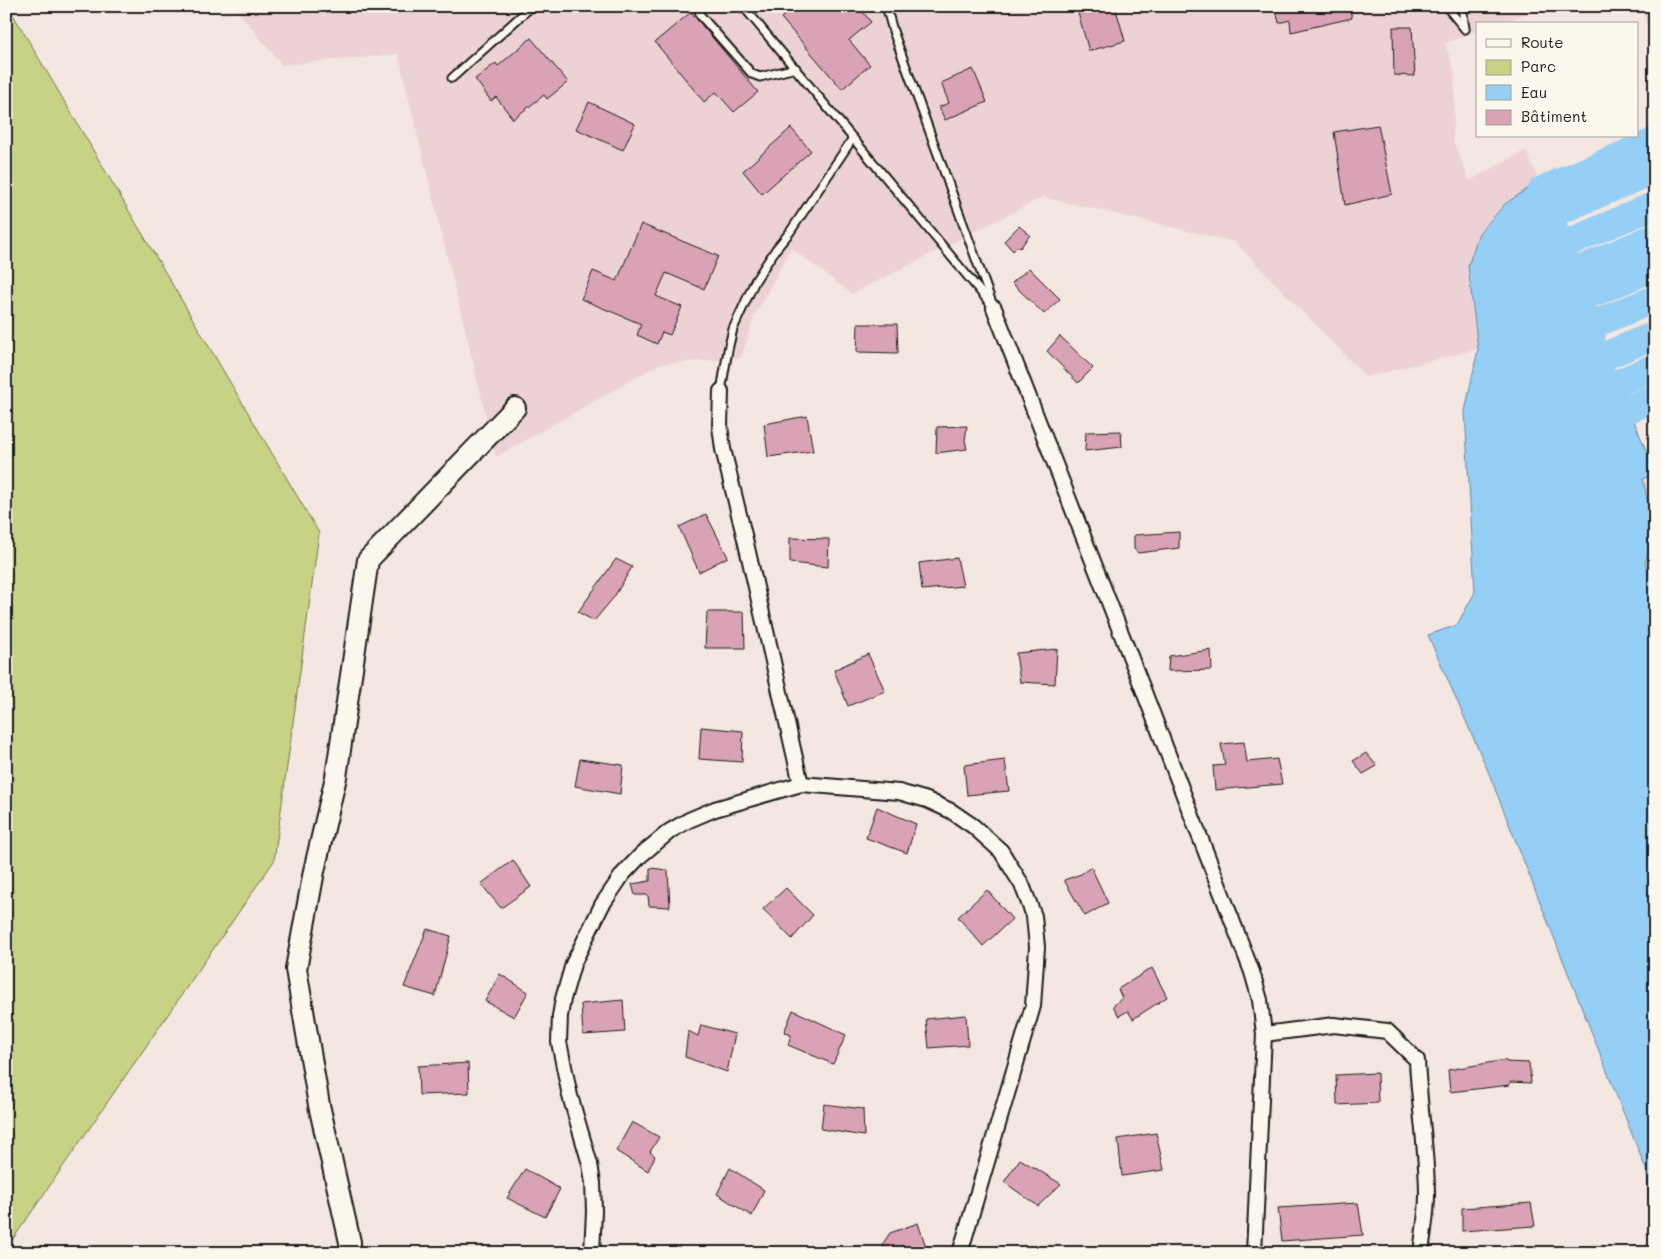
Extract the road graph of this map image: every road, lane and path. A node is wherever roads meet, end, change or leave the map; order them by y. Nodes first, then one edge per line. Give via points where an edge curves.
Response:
1 (532, 6) edge
2 (699, 6) edge
3 (743, 6) edge
4 (886, 6) edge
5 (1446, 6) edge
6 (1462, 6) edge
7 (796, 68) junction
8 (452, 78) dead end
9 (853, 138) junction
10 (994, 308) junction
11 (721, 391) joint
12 (515, 408) dead end
13 (801, 784) junction
14 (1264, 1034) junction
15 (350, 1253) edge
16 (592, 1253) edge
17 (960, 1253) edge
18 (1254, 1253) edge
19 (1421, 1253) edge

1 - 8 lane
2 - 7 lane via 700,15 752,74 760,77
3 - 7 lane
4 - 10 lane
5 - 6 lane via 1465,29
7 - 9 lane
9 - 10 lane
9 - 11 lane via 754,281 733,328
10 - 14 street via 1252,972 1260,1000
11 - 13 street via 723,449
12 - 15 street via 368,560 336,777 296,969 319,1105
13 - 16 street via 715,809 670,831 623,874 602,905 573,964 563,999 559,1042 593,1183
13 - 17 street via 899,792 951,811 1002,851 1022,885 1034,916 1038,947 1033,1006
14 - 18 street
14 - 19 street via 1334,1026 1387,1031 1417,1060 1427,1197

